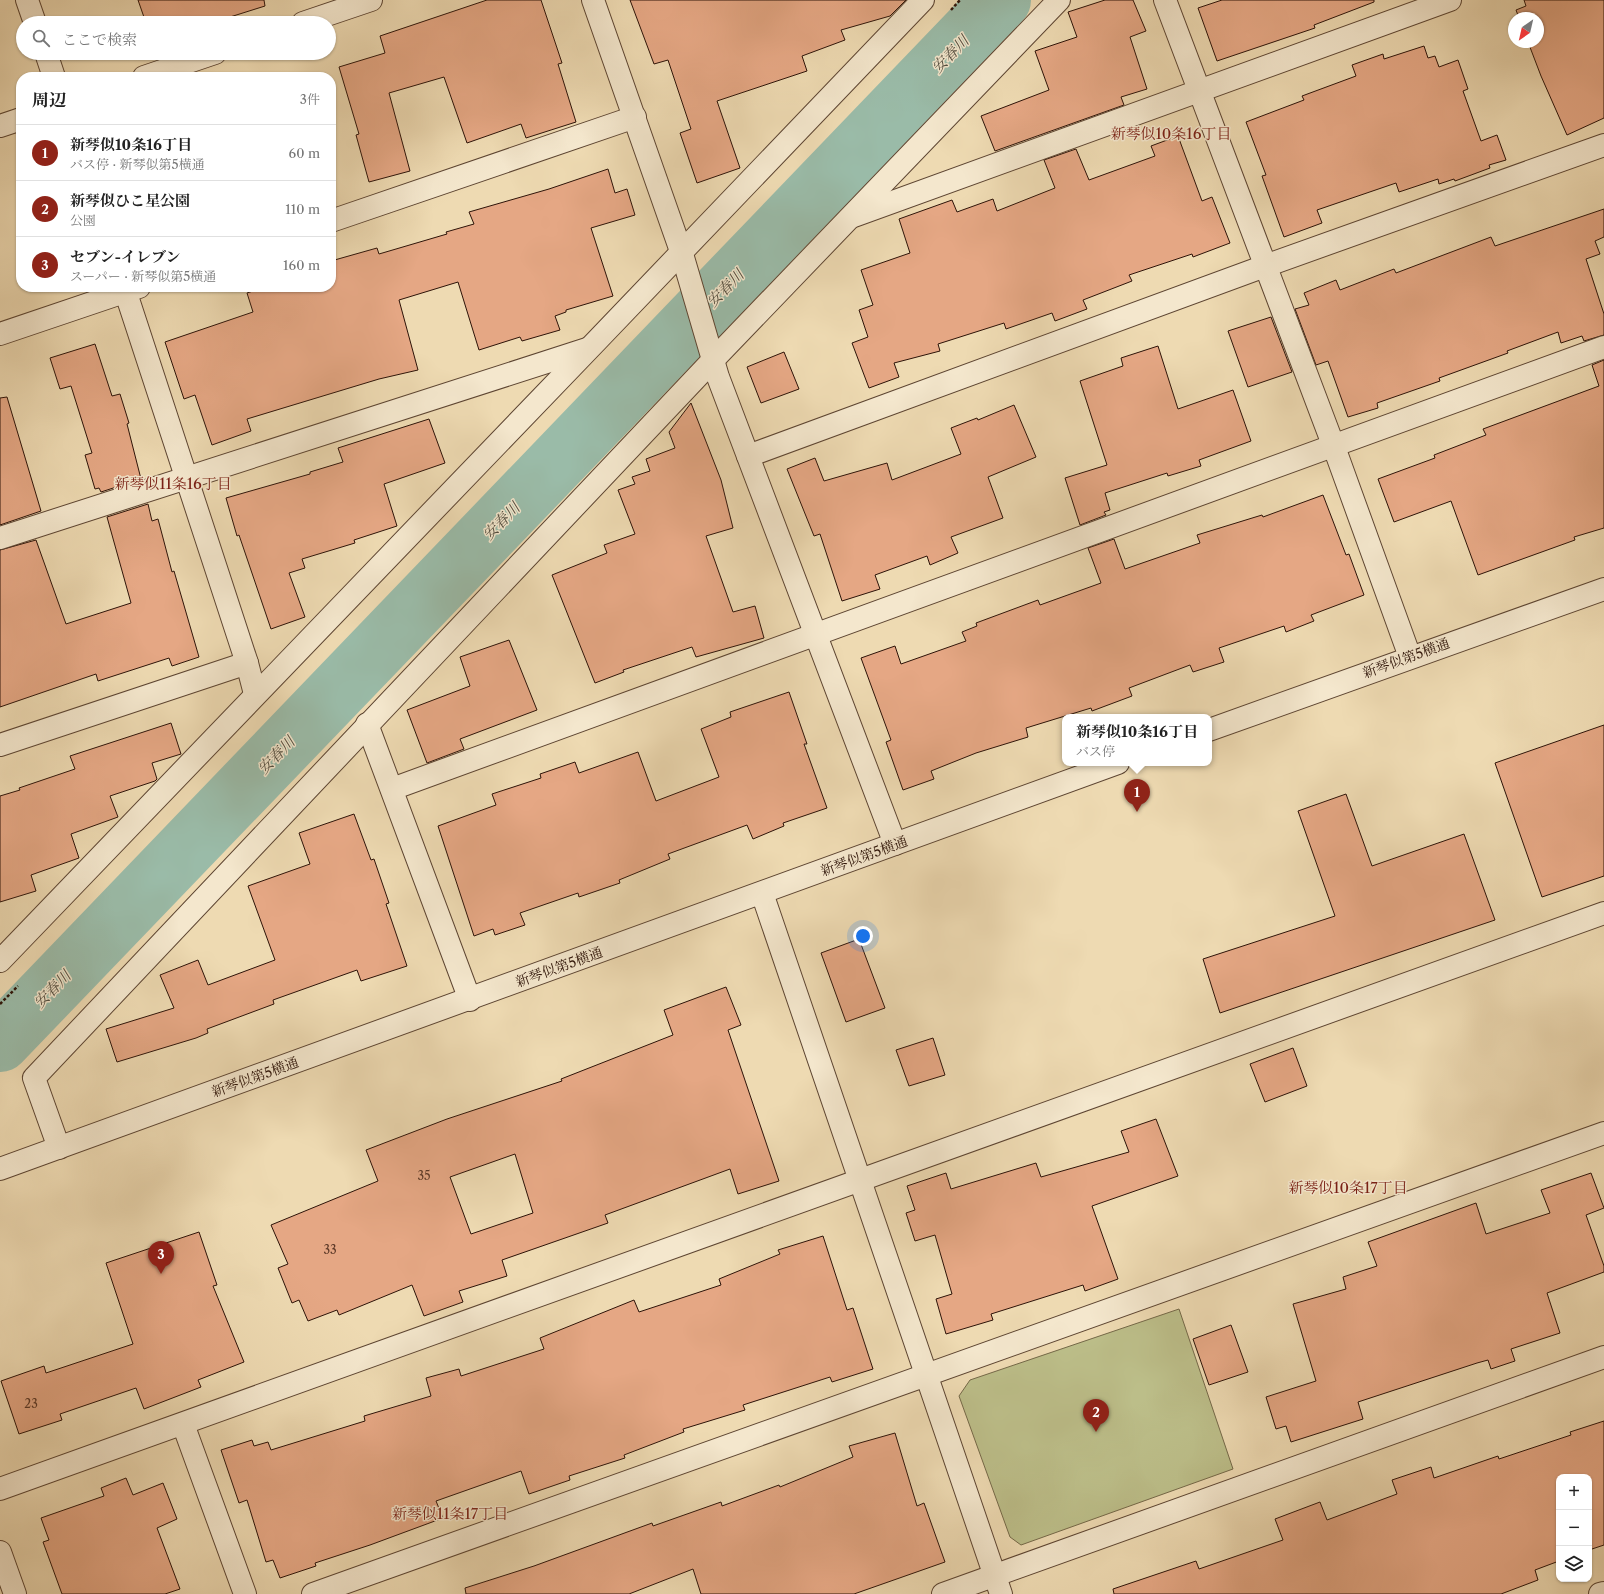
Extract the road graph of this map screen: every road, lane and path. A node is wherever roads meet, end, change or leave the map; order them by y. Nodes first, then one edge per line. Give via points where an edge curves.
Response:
1 (27, 0) edge
2 (371, 0) edge
3 (593, 0) edge
4 (923, 0) edge
5 (1059, 0) edge
6 (1165, 0) edge
7 (1450, 0) edge
8 (33, 16) edge
9 (324, 16) edge
10 (48, 60) edge
11 (194, 60) edge
12 (52, 72) edge
13 (159, 72) edge
14 (1200, 90) junction
15 (635, 118) junction
16 (16, 121) edge
17 (0, 126) edge
18 (1604, 145) edge
19 (849, 218) junction
20 (336, 220) edge
21 (682, 254) junction
22 (1265, 266) junction
23 (121, 292) edge
24 (131, 292) edge
25 (0, 334) edge
26 (590, 348) junction
27 (1604, 348) edge
28 (710, 351) junction
29 (1334, 447) junction
30 (748, 456) junction
31 (187, 477) junction
32 (0, 538) edge
33 (1604, 589) edge
34 (815, 634) junction
35 (1410, 657) junction
36 (247, 662) junction
37 (255, 694) junction
38 (367, 724) junction
39 (1212, 729) edge
40 (0, 745) edge
41 (1110, 766) edge
42 (392, 789) junction
43 (895, 844) junction
44 (762, 893) junction
45 (1604, 913) edge
46 (0, 961) edge
47 (470, 1000) junction
48 (1604, 1133) edge
49 (59, 1148) junction
50 (0, 1169) edge
51 (860, 1180) junction
52 (1604, 1357) edge
53 (927, 1376) junction
54 (183, 1424) junction
55 (0, 1489) edge
56 (0, 1552) edge
57 (998, 1585) edge
58 (1604, 1593) edge
59 (15, 1594) edge
60 (245, 1594) edge
61 (313, 1594) edge
62 (943, 1594) edge
63 (1600, 1594) edge

1 - 8 street
2 - 9 street
3 - 15 street
4 - 21 street
5 - 19 street
6 - 14 street
7 - 14 street
10 - 12 street
11 - 13 street
14 - 19 street
14 - 22 street
15 - 20 street
15 - 21 street
16 - 17 street
18 - 22 street
19 - 28 street
21 - 26 street
21 - 28 street
22 - 29 street
22 - 30 street
23 - 25 street
24 - 31 street
26 - 31 street
26 - 37 street
27 - 29 street
28 - 30 street
28 - 38 street
29 - 34 street
29 - 35 street
30 - 34 street
31 - 32 street
31 - 36 street
33 - 35 street, 新琴似第5横通
34 - 42 street
34 - 43 street
35 - 39 street, 新琴似第5横通
36 - 37 street
36 - 40 street
37 - 46 street
38 - 42 street
38 - 49 street via 34,1078
41 - 43 street, 新琴似第5横通
42 - 47 street
43 - 44 street, 新琴似第5横通
44 - 47 street, 新琴似第5横通
44 - 51 street
45 - 51 street
47 - 49 street, 新琴似第5横通
48 - 53 street
49 - 50 street, 新琴似第5横通
51 - 53 street
51 - 54 street
52 - 57 street
53 - 57 street
53 - 61 street
54 - 55 street
54 - 60 street
56 - 59 street
57 - 62 street
58 - 63 street

